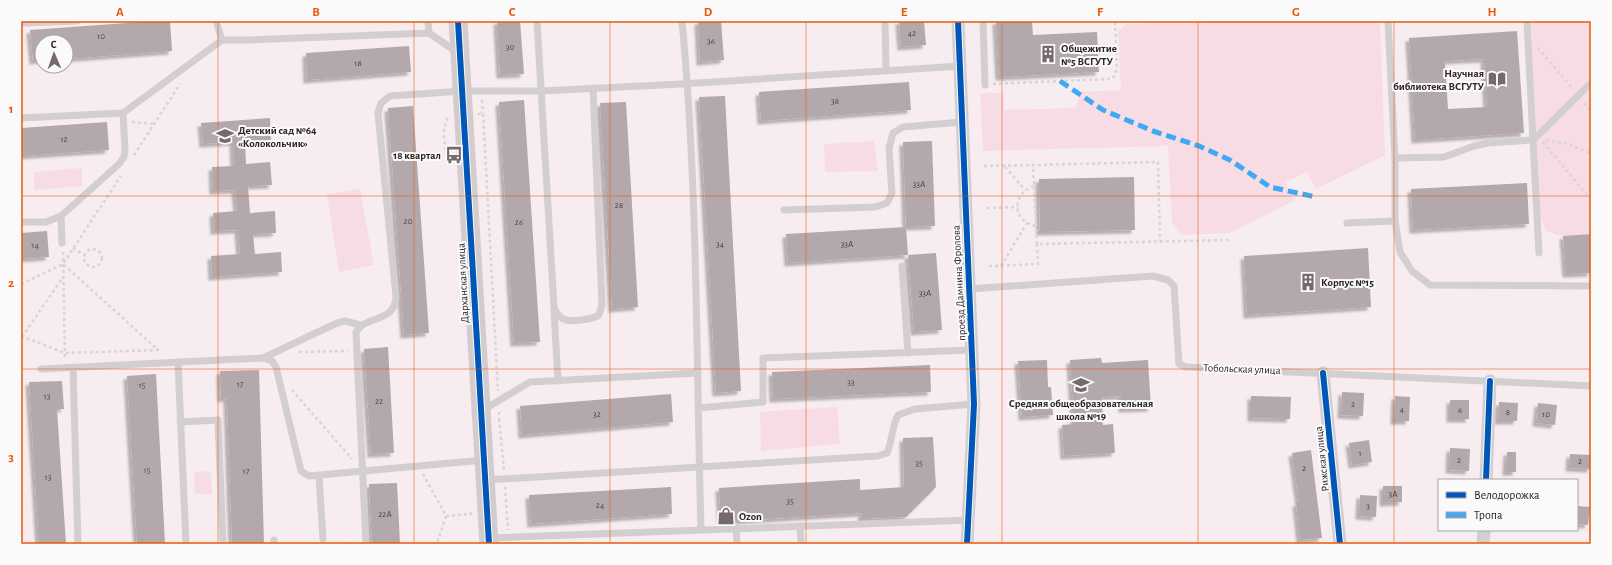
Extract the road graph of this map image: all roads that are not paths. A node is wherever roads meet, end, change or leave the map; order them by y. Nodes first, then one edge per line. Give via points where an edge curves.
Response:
1 (77, 21) edge
2 (216, 21) edge
3 (428, 21) edge
4 (458, 21) edge
5 (537, 21) edge
6 (682, 21) edge
7 (885, 21) edge
8 (958, 21) edge
9 (983, 21) edge
10 (1388, 21) edge
11 (1527, 21) edge
12 (21, 23) edge
13 (429, 33) junction
14 (222, 40) junction
15 (460, 54) junction
16 (960, 66) junction
17 (886, 70) junction
18 (688, 83) junction
19 (1591, 83) edge
20 (985, 85) road end
21 (593, 88) junction
22 (462, 91) junction
23 (541, 91) junction
24 (123, 113) junction
25 (21, 118) edge
26 (962, 122) junction
27 (1533, 140) junction
28 (1395, 158) junction
29 (784, 210) dead end
30 (61, 216) junction
31 (1396, 221) junction
32 (21, 222) edge
33 (1346, 223) dead end
34 (62, 243) road end
35 (1539, 253) dead end
36 (902, 266) dead end
37 (1591, 286) edge
38 (970, 290) junction
39 (554, 307) junction
40 (360, 325) junction
41 (972, 350) junction
42 (908, 352) junction
43 (263, 358) junction
44 (178, 362) junction
45 (69, 368) junction
46 (41, 369) dead end
47 (1323, 372) junction
48 (698, 373) junction
49 (558, 381) junction
50 (1490, 381) junction
51 (1591, 386) edge
52 (974, 404) junction
53 (699, 408) junction
54 (481, 411) junction
55 (180, 422) junction
56 (484, 460) junction
57 (699, 466) junction
58 (364, 471) junction
59 (319, 476) junction
60 (1486, 479) edge
61 (485, 480) junction
62 (969, 520) junction
63 (800, 526) junction
64 (736, 527) junction
65 (701, 529) junction
66 (1484, 531) edge
67 (323, 539) dead end
68 (489, 541) edge
69 (366, 543) edge
70 (78, 544) edge
71 (186, 544) edge
72 (223, 544) edge
73 (737, 544) edge
74 (801, 544) edge
75 (967, 544) edge
76 (1340, 544) edge
77 (1483, 544) edge

1 - 12 lane
2 - 14 lane
3 - 13 lane
4 - 15 street, Дарханская улица
5 - 23 lane
6 - 18 lane
7 - 17 lane
8 - 16 street, проезд Дамнина Фролова
9 - 20 lane
10 - 28 lane
11 - 27 lane
13 - 14 lane
13 - 15 lane
14 - 24 lane
15 - 22 street, Дарханская улица
16 - 17 lane
16 - 26 street, проезд Дамнина Фролова
17 - 18 lane
18 - 21 lane
18 - 48 lane
19 - 27 lane
21 - 23 lane
21 - 39 lane via 602,305 599,315 594,318 565,320 558,315
22 - 23 lane
22 - 40 lane via 390,96 381,102 378,113 395,306 390,314
22 - 54 street, Дарханская улица
23 - 39 lane
24 - 25 lane
24 - 30 lane via 124,157
26 - 29 lane via 903,127 892,133 889,148 892,193 888,203 875,207
26 - 38 street, проезд Дамнина Фролова
27 - 28 lane via 1488,143 1444,157
27 - 35 lane
28 - 31 lane
30 - 32 lane via 46,222
30 - 34 lane
31 - 33 lane
31 - 37 lane via 1400,252 1412,272 1430,285
36 - 42 lane
38 - 41 street, проезд Дамнина Фролова
38 - 47 lane, Тобольская улица via 1153,276 1168,280 1174,286 1179,364 1186,367
39 - 49 lane
40 - 43 lane via 345,321 337,323
40 - 58 lane via 356,332
41 - 42 lane
41 - 52 street, проезд Дамнина Фролова
42 - 53 lane via 763,358 764,402
43 - 44 lane
43 - 59 lane via 272,361 276,367 301,471 309,476
44 - 45 lane
44 - 55 lane
45 - 46 lane
45 - 70 lane
47 - 50 lane, Тобольская улица
47 - 76 street, Рижская улица
48 - 49 lane
48 - 53 lane
49 - 54 lane via 530,382
50 - 51 lane, Тобольская улица
50 - 60 street
52 - 57 lane via 915,409 898,415 892,426 887,453 878,456
52 - 62 street, проезд Дамнина Фролова
53 - 57 lane
54 - 56 street, Дарханская улица
55 - 71 lane
55 - 72 lane via 218,420
56 - 58 lane
56 - 61 street, Дарханская улица
57 - 61 lane
57 - 65 lane
58 - 59 lane
58 - 69 lane
59 - 67 lane
61 - 68 street, Дарханская улица
62 - 63 lane
62 - 75 street, проезд Дамнина Фролова
63 - 64 lane
63 - 74 lane
64 - 65 lane
64 - 73 lane
65 - 68 lane
66 - 77 street

